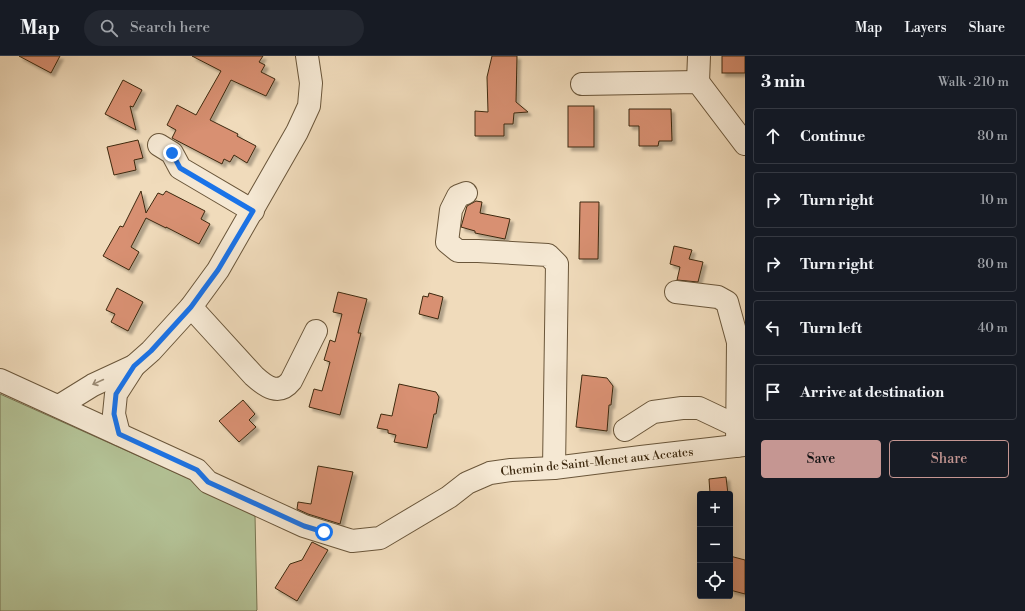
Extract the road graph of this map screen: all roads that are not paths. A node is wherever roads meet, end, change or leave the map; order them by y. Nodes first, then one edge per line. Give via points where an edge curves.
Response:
1 (307, 56) edge
2 (699, 56) edge
3 (698, 82) junction
4 (582, 84) dead end
5 (745, 144) edge
6 (159, 146) dead end
7 (466, 193) dead end
8 (253, 211) junction
9 (676, 292) dead end
10 (191, 307) junction
11 (316, 331) dead end
12 (134, 366) junction
13 (0, 380) edge
14 (58, 406) junction
15 (625, 430) dead end
16 (119, 434) junction
17 (740, 439) edge
18 (554, 468) junction

1 - 8 street via 311,83 309,106
2 - 3 street
3 - 4 street
3 - 5 street
6 - 8 street via 172,153 180,168
7 - 18 street via 458,196 451,210 447,242 458,251 548,255 557,264
8 - 10 street via 218,270
9 - 17 street via 718,297 727,302 738,342
10 - 11 street via 254,376 264,385 276,390 287,387 292,381
10 - 12 street
12 -> 14 street via 93,385
12 - 16 street via 116,394 114,414
13 - 14 street, Chemin de Saint-Menet aux Accates
14 - 16 street, Chemin de Saint-Menet aux Accates
15 - 17 street via 653,412 699,408
16 - 18 street, Chemin de Saint-Menet aux Accates via 197,470 208,482 304,526 352,541 380,538 449,497 467,483 490,473
17 - 18 street, Chemin de Saint-Menet aux Accates via 641,457

